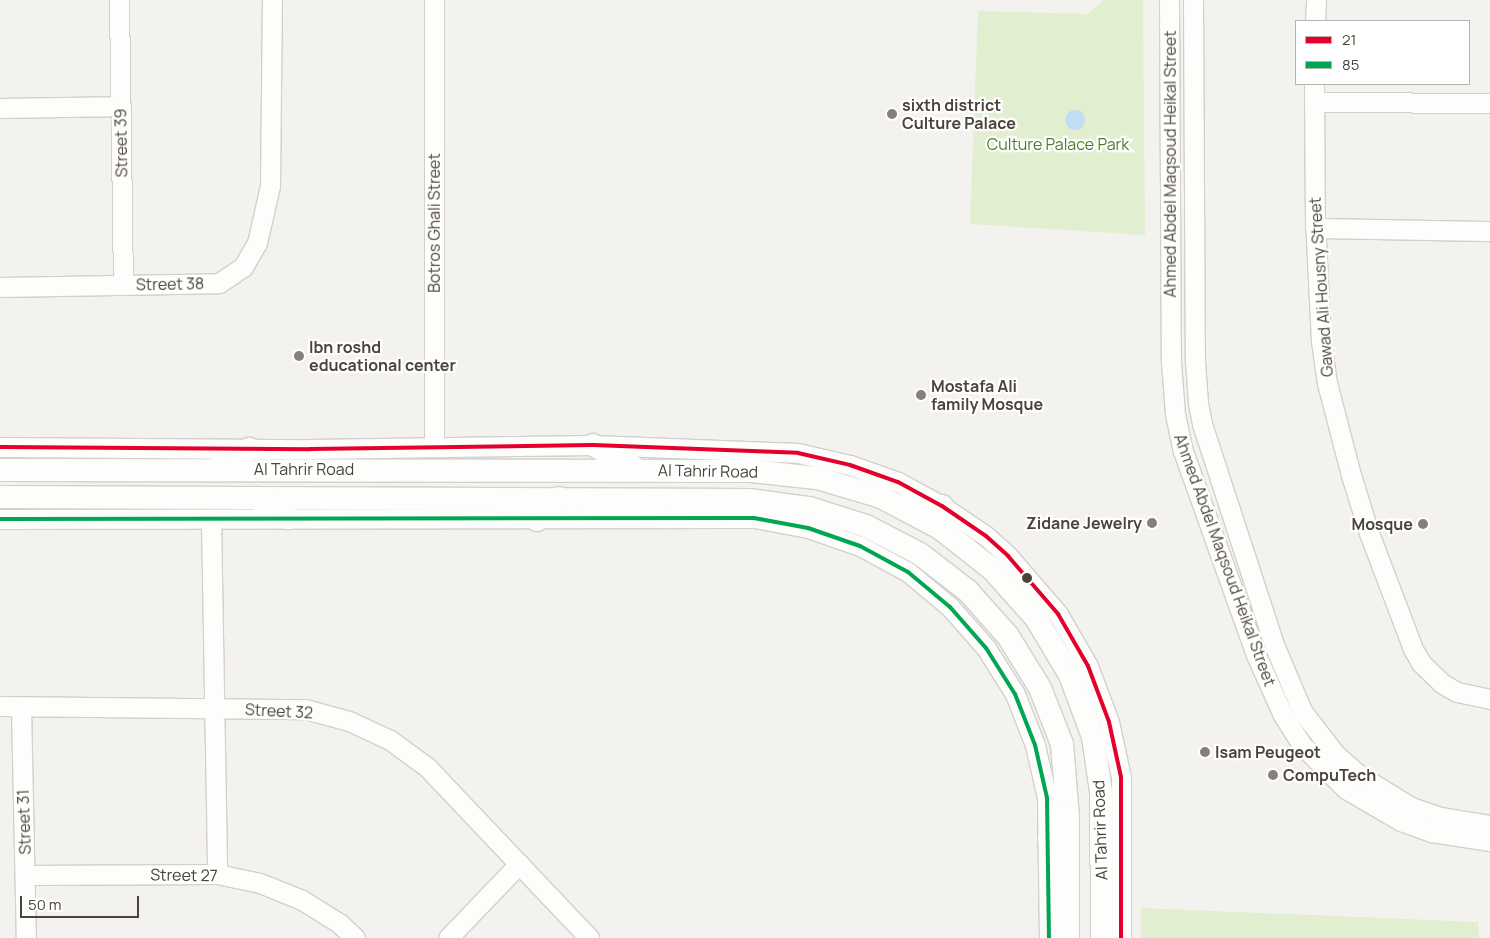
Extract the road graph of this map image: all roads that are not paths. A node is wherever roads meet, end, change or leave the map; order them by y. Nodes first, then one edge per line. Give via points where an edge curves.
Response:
1 (119, 0) edge
2 (272, 0) edge
3 (434, 0) edge
4 (1170, 0) edge
5 (1193, 0) edge
6 (1316, 0) edge
7 (1315, 20) edge
8 (1314, 93) edge
9 (1490, 103) edge
10 (121, 106) junction
11 (0, 108) edge
12 (1315, 228) junction
13 (1490, 231) edge
14 (123, 285) junction
15 (0, 287) edge
16 (1195, 361) junction
17 (1170, 362) junction
18 (593, 445) junction
19 (0, 446) edge
20 (434, 447) junction
21 (249, 448) junction
22 (77, 469) junction
23 (139, 469) junction
24 (216, 469) junction
25 (0, 470) edge
26 (638, 470) junction
27 (77, 496) junction
28 (0, 497) edge
29 (134, 497) junction
30 (256, 498) junction
31 (559, 498) junction
32 (898, 506) junction
33 (942, 506) junction
34 (211, 518) junction
35 (288, 518) junction
36 (0, 519) edge
37 (537, 520) junction
38 (1490, 699) edge
39 (0, 706) edge
40 (21, 706) junction
41 (213, 708) junction
42 (1316, 732) junction
43 (1301, 744) junction
44 (1068, 817) junction
45 (1490, 825) edge
46 (1049, 839) junction
47 (1490, 841) edge
48 (1120, 843) junction
49 (1101, 862) junction
50 (519, 864) junction
51 (217, 874) junction
52 (26, 875) junction
53 (26, 938) edge
54 (355, 938) edge
55 (448, 938) edge
56 (589, 938) edge
57 (1049, 938) edge
58 (1068, 938) edge
59 (1102, 938) edge
60 (1121, 938) edge

1 - 10 street, Street 39
2 - 14 street, Street 38 via 270,186 257,243 242,267 220,283
3 - 20 street, Botros Ghali Street
4 - 17 street, Ahmed Abdel Maqsoud Heikal Street
5 - 16 street, Ahmed Abdel Maqsoud Heikal Street
6 - 7 street
8 - 9 street
8 - 12 street, Gawad Ali Housny Street
10 - 11 street
10 - 14 street, Street 39
12 - 13 street
12 - 38 street, Gawad Ali Housny Street via 1323,362 1369,533 1421,663 1437,679 1458,692
14 - 15 street, Street 38
16 - 17 street
16 - 42 street, Ahmed Abdel Maqsoud Heikal Street via 1202,424 1275,647 1302,711
17 - 43 street, Ahmed Abdel Maqsoud Heikal Street via 1175,414 1183,451 1256,655 1283,715
18 - 20 street
18 - 26 street
18 - 33 street via 798,453 850,465 898,482
19 - 21 street
20 - 21 street
21 - 24 street
22 - 23 street, Al Tahrir Road
22 - 25 street, Al Tahrir Road
22 - 27 street via 87,482 83,493
23 - 24 street, Al Tahrir Road
23 - 29 street via 130,482
24 - 26 street, Al Tahrir Road
26 - 32 street, Al Tahrir Road via 752,471 817,478 881,497
27 - 28 street, Al Tahrir Road
27 - 29 street, Al Tahrir Road
29 - 30 street, Al Tahrir Road
30 - 31 street, Al Tahrir Road
30 - 35 street
31 - 37 street
31 - 44 street, Al Tahrir Road via 748,500 808,508 866,526 920,554 968,591 1002,630 1040,688 1062,744
32 - 33 street
32 - 49 street, Al Tahrir Road via 940,528 992,568 1036,618 1070,675 1093,737 1101,792
33 - 48 street via 986,536 1020,568 1058,614 1088,666 1116,751 1120,777
34 - 35 street
34 - 36 street
34 - 41 street
35 - 37 street
37 - 46 street via 754,518 808,528 860,546 908,572 956,614 986,648 1015,694 1036,745 1047,798
39 - 40 street, Street 32
40 - 41 street, Street 32
40 - 52 street, Street 31
41 - 50 street, Street 32 via 305,709 349,720 390,740 427,767
41 - 51 street
42 - 43 street
42 - 45 street, Ahmed Abdel Maqsoud Heikal Street via 1336,755 1384,793 1440,817
43 - 47 street, Ahmed Abdel Maqsoud Heikal Street via 1322,768 1373,807 1432,832
44 - 46 street
44 - 58 street, Al Tahrir Road
46 - 57 street
48 - 49 street
48 - 60 street
49 - 59 street, Al Tahrir Road
50 - 55 street
50 - 56 street, Street 32
51 - 52 street, Street 27
51 - 54 street, Street 27 via 260,883 302,900
52 - 53 street, Street 31

